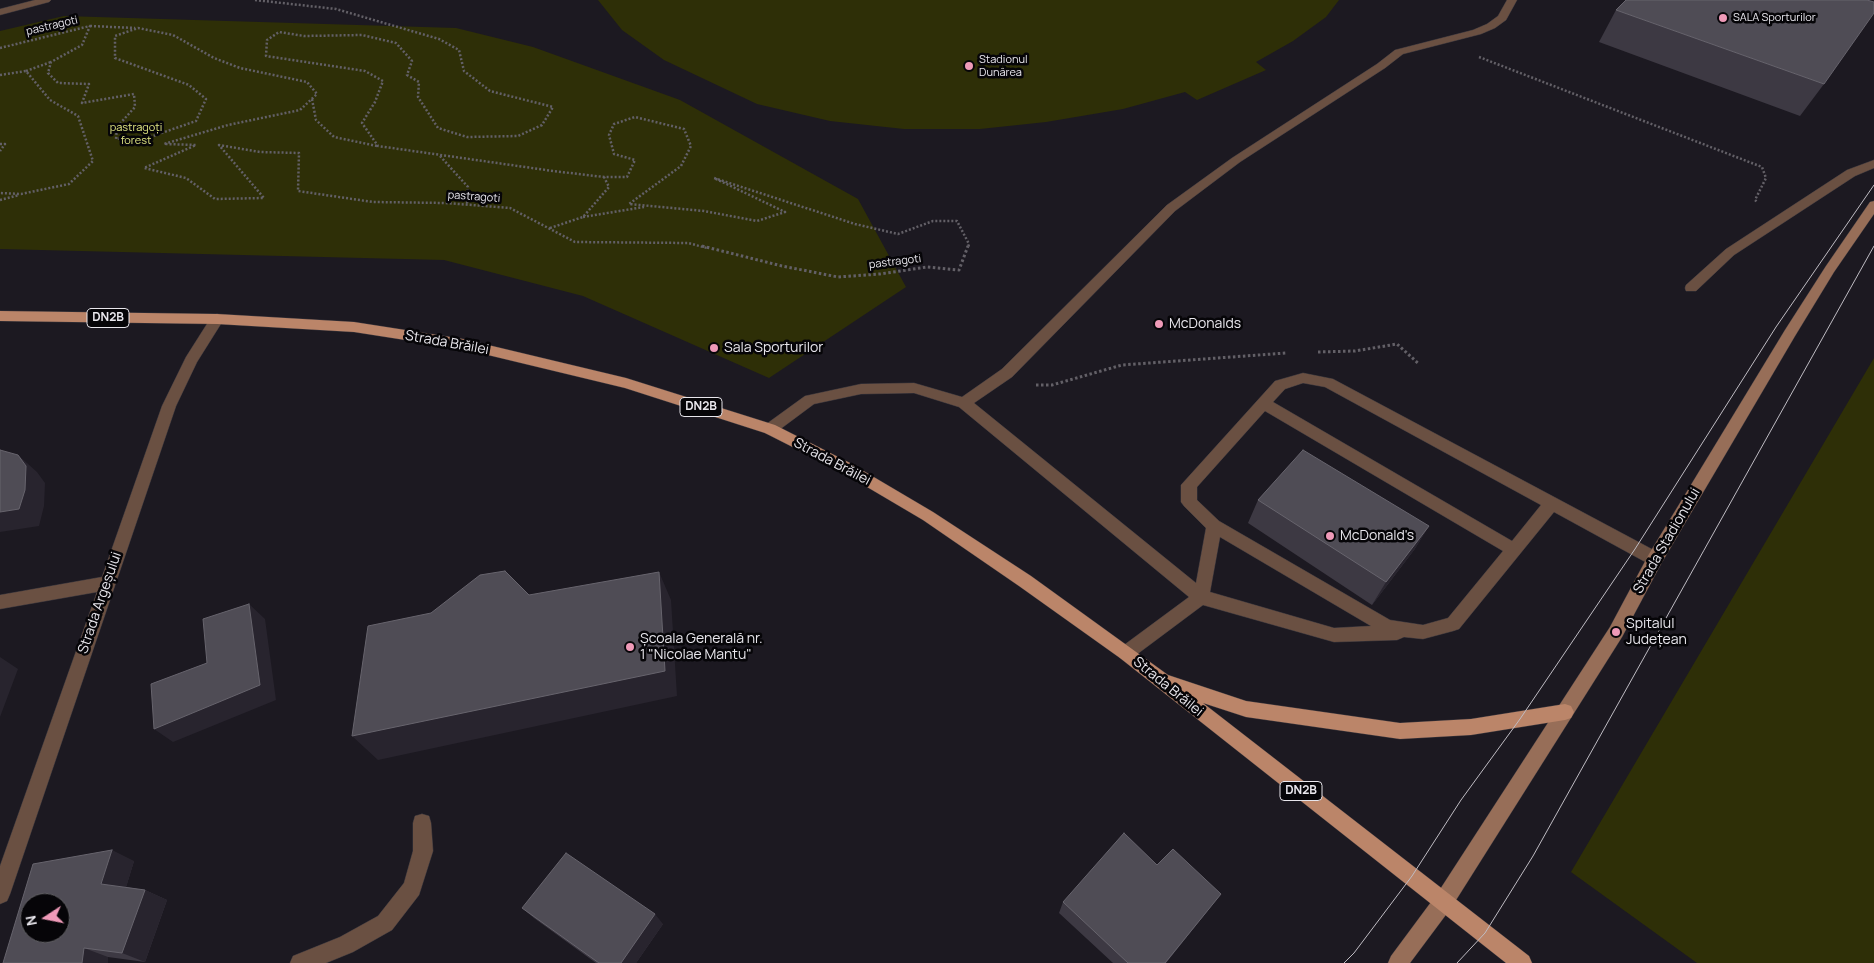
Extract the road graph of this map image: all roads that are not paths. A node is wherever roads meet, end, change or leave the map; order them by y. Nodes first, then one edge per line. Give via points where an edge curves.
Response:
1 (46, 0) edge
2 (1512, 0) edge
3 (0, 12) edge
4 (1874, 164) edge
5 (1874, 205) edge
6 (1691, 288) dead end
7 (0, 316) edge
8 (217, 319) junction
9 (964, 403) junction
10 (1262, 403) junction
11 (770, 429) junction
12 (1551, 504) junction
13 (1214, 526) junction
14 (1514, 550) junction
15 (1655, 559) junction
16 (107, 583) junction
17 (1201, 597) junction
18 (0, 602) edge
19 (1423, 632) junction
20 (1126, 653) junction
21 (1158, 679) junction
22 (1565, 712) junction
23 (422, 823) dead end
24 (0, 894) edge
25 (1444, 901) junction
26 (300, 963) edge
27 (1398, 963) edge
28 (1522, 963) edge

1 - 3 street
2 - 9 street via 1505,14 1491,26 1400,52 1236,160 1171,208 1006,373
4 - 6 street via 1851,173 1730,252
5 - 15 main road, Strada Stadionului via 1790,333
7 - 8 main road, Strada Brăilei / DN2B
8 - 11 main road, Strada Brăilei / DN2B via 354,327 463,344 626,383
8 - 16 street, Strada Argeșului via 169,406
9 - 11 street via 914,388 861,389 810,400
9 - 17 street
10 - 12 street via 1280,385 1303,378 1328,383
10 - 13 street via 1189,485 1189,502
10 - 14 street
11 - 20 main road, Strada Brăilei / DN2B via 845,466 928,516
12 - 14 street
12 - 15 street
13 - 17 street
13 - 19 street via 1387,627
14 - 19 street via 1453,624
15 - 22 main road, Strada Stadionului via 1616,632
16 - 18 street
16 - 24 street, Strada Argeșului
17 - 19 street via 1334,635
17 - 20 street
20 - 21 main road, Strada Brăilei / DN2B
21 - 22 main road via 1246,709 1400,731 1471,727
21 - 25 main road, Strada Brăilei / DN2B
22 - 25 main road, Strada Stadionului
23 - 26 street via 423,851 412,888 385,922 346,945
25 - 27 main road, Strada Stadionului
25 - 28 main road, Strada Brăilei / DN2B

